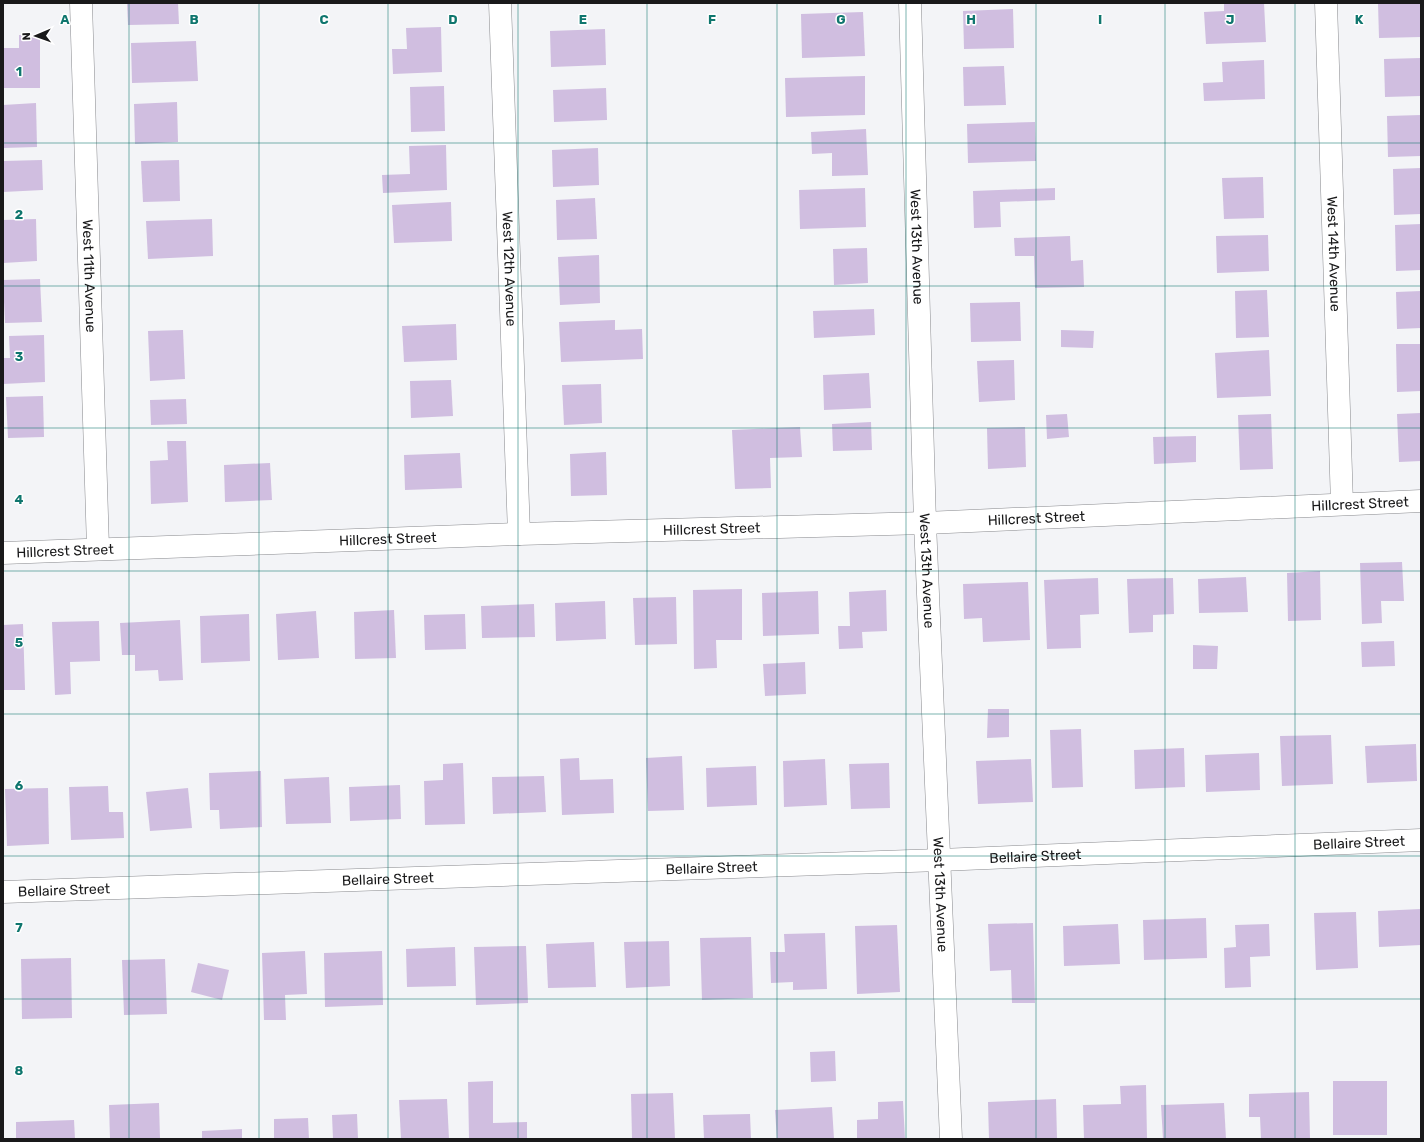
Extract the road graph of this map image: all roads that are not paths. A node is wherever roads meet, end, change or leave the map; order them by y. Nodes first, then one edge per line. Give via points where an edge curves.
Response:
1 (81, 3) edge
2 (500, 3) edge
3 (910, 3) edge
4 (1326, 3) edge
5 (1421, 501) edge
6 (1342, 504) junction
7 (925, 523) junction
8 (519, 534) junction
9 (98, 548) junction
10 (3, 553) edge
11 (1421, 840) edge
12 (940, 860) junction
13 (3, 892) edge
14 (952, 1139) edge

1 - 9 street, West 11th Avenue
2 - 8 street, West 12th Avenue
3 - 7 street, West 13th Avenue
4 - 6 street, West 14th Avenue
5 - 6 street, Hillcrest Street
6 - 7 street, Hillcrest Street
7 - 8 street, Hillcrest Street
7 - 12 street, West 13th Avenue
8 - 9 street, Hillcrest Street
9 - 10 street, Hillcrest Street
11 - 12 street, Bellaire Street
12 - 13 street, Bellaire Street
12 - 14 street, West 13th Avenue

